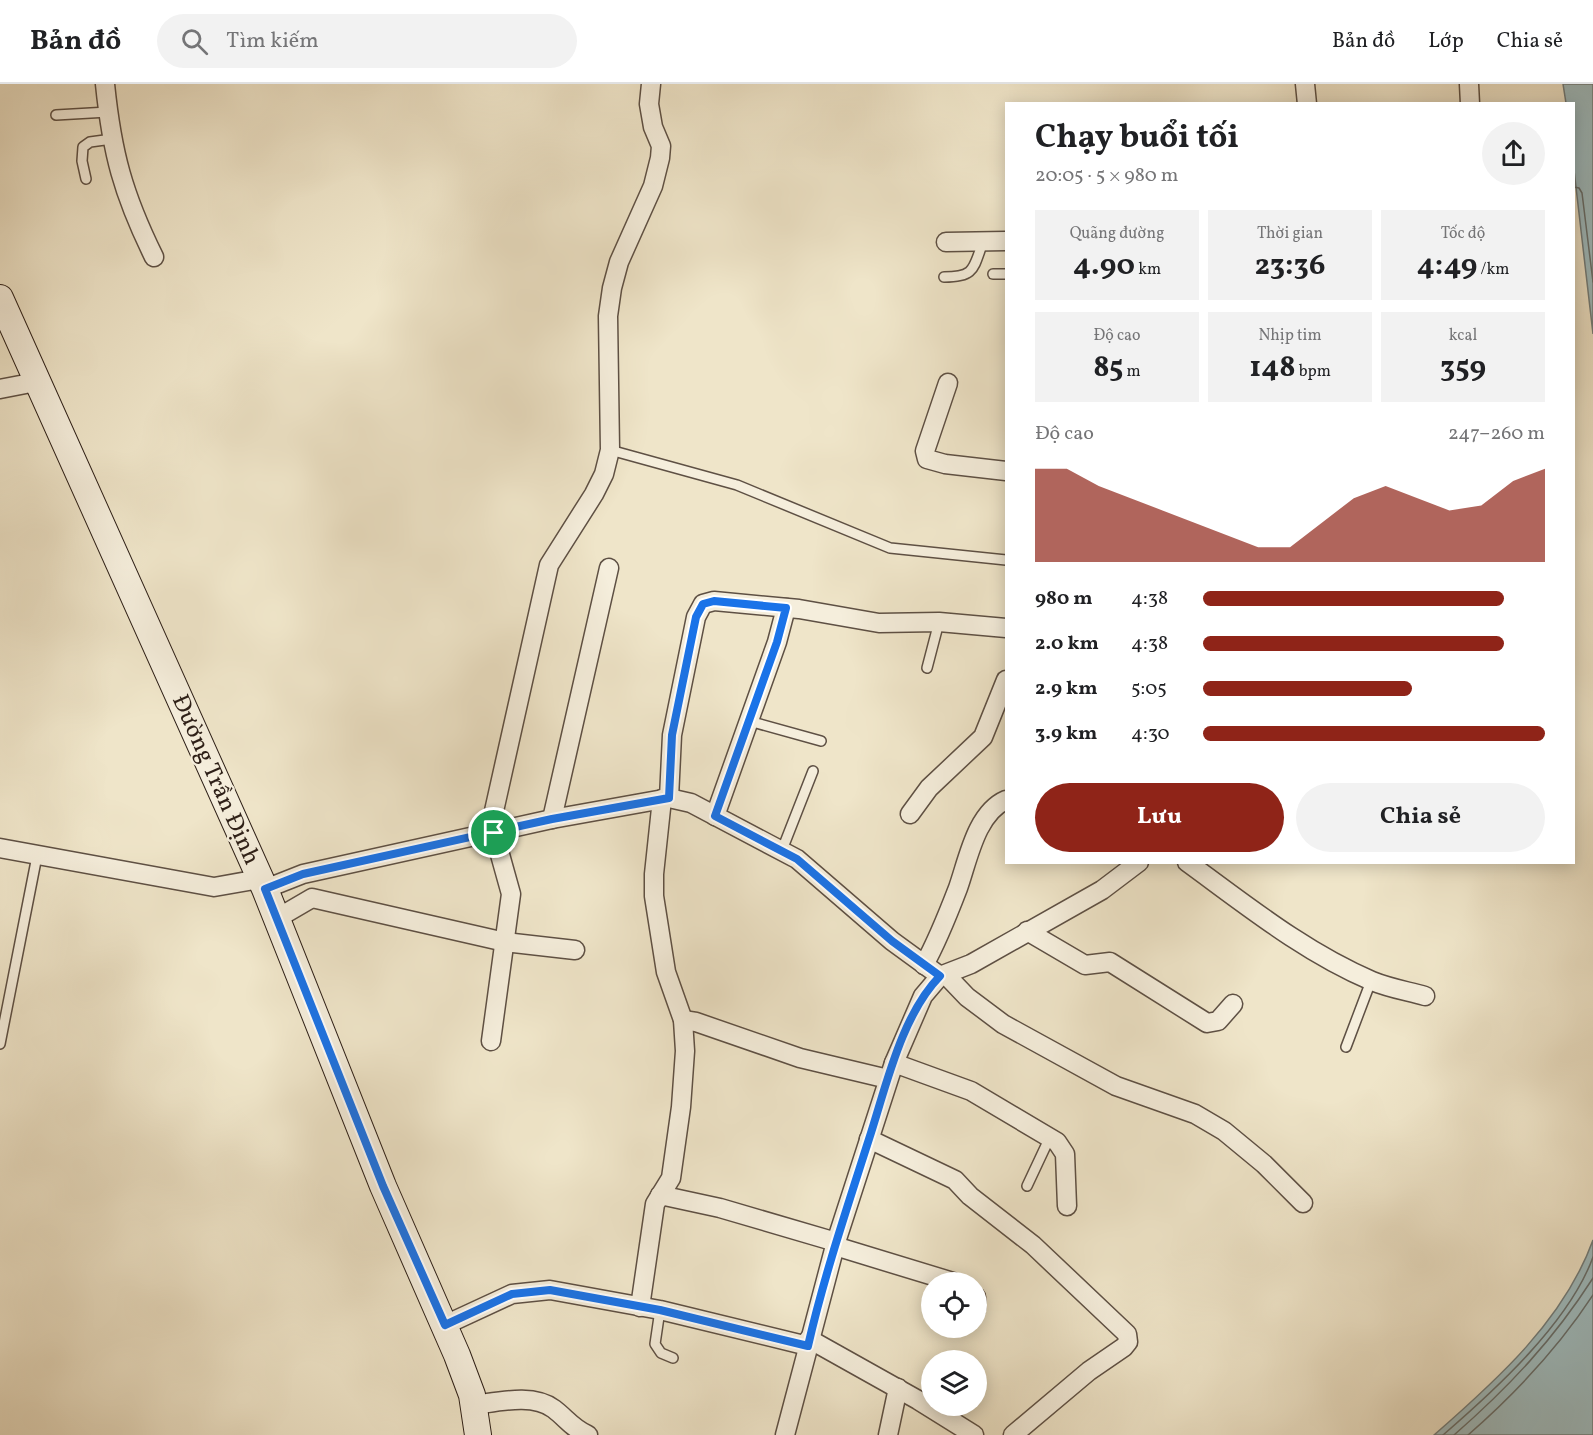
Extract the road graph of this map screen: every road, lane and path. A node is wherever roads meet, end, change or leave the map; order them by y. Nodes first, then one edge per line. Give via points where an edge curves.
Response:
1 (105, 84) edge
2 (651, 84) edge
3 (1305, 84) edge
4 (1469, 84) edge
5 (1307, 102) edge
6 (1470, 102) edge
7 (108, 112) junction
8 (56, 116) dead end
9 (112, 139) junction
10 (86, 179) dead end
11 (1005, 241) edge
12 (946, 242) dead end
13 (983, 242) junction
14 (154, 257) dead end
15 (993, 274) dead end
16 (1005, 274) edge
17 (944, 277) dead end
18 (0, 298) edge
19 (36, 382) junction
20 (948, 383) dead end
21 (0, 389) edge
22 (610, 450) junction
23 (1005, 471) edge
24 (1005, 560) edge
25 (609, 568) dead end
26 (786, 608) junction
27 (939, 622) junction
28 (1005, 628) edge
29 (927, 668) dead end
30 (1005, 682) edge
31 (749, 721) junction
32 (820, 741) dead end
33 (813, 771) dead end
34 (665, 799) junction
35 (1005, 801) edge
36 (910, 814) dead end
37 (715, 816) junction
38 (552, 819) junction
39 (494, 833) junction
40 (0, 848) edge
41 (782, 850) junction
42 (37, 856) junction
43 (1136, 864) edge
44 (1190, 864) edge
45 (262, 884) junction
46 (276, 919) junction
47 (1027, 931) junction
48 (505, 942) junction
49 (575, 950) dead end
50 (924, 965) junction
51 (943, 976) junction
52 (1371, 981) junction
53 (1425, 996) dead end
54 (1233, 1004) dead end
55 (683, 1020) junction
56 (491, 1041) dead end
57 (0, 1044) edge
58 (1346, 1047) dead end
59 (891, 1071) junction
60 (1050, 1137) junction
61 (869, 1139) junction
62 (1028, 1186) dead end
63 (660, 1195) junction
64 (1304, 1203) dead end
65 (1067, 1206) dead end
66 (835, 1244) junction
67 (922, 1272) edge
68 (640, 1307) junction
69 (660, 1310) junction
70 (445, 1325) junction
71 (808, 1343) junction
72 (673, 1358) dead end
73 (898, 1389) junction
74 (474, 1405) junction
75 (478, 1435) edge
76 (588, 1435) edge
77 (784, 1435) edge
78 (888, 1435) edge
79 (974, 1435) edge
80 (1013, 1435) edge

1 - 7 street
2 - 22 street via 649,104 661,146 660,158 653,186 619,262 612,288 608,316
3 - 5 street
4 - 6 street
7 - 8 lane
7 - 9 street
9 - 10 lane via 83,147
9 - 14 street via 125,192
11 - 13 street
12 - 13 street
13 - 17 lane via 971,272 962,277
15 - 16 lane
18 - 19 main road, Đường Trần Định
19 - 21 street
19 - 45 main road, Đường Trần Định
20 - 23 street via 925,451 927,459
22 - 24 lane via 737,485 890,548
22 - 39 street via 594,494 549,565 494,811
25 - 38 street
26 - 27 street via 879,623
26 - 31 street
26 - 34 street via 714,601 703,604 672,735
27 - 28 street
27 - 29 lane
30 - 36 street via 983,737 929,788
31 - 32 lane
31 - 37 street
33 - 41 lane
34 - 37 street via 691,803
34 - 38 street
34 - 55 street via 654,896 666,972
35 - 50 street via 980,829
37 - 41 street
38 - 39 street
39 - 45 street
39 - 48 street via 511,894
40 - 42 street
41 - 50 street
42 - 45 street via 214,887
42 - 57 lane
43 - 47 street via 1102,890
44 - 52 street via 1285,934
45 - 46 main road, Đường Trần Định
46 - 48 street via 312,898
46 - 70 main road, Đường Trần Định via 383,1186
47 - 51 street
47 - 54 street via 1085,965 1110,962 1207,1023 1218,1021
48 - 49 street
48 - 56 street
50 - 51 street
51 - 59 street via 923,996
51 - 64 street via 1003,1024 1116,1086 1195,1114 1224,1131
52 - 53 street
52 - 58 lane
55 - 59 street via 800,1058
55 - 63 street via 681,1107 671,1178
59 - 60 street via 971,1091
59 - 61 street
60 - 62 lane
60 - 65 street via 1065,1154
61 - 66 street
61 - 80 street via 955,1180 1033,1245 1127,1334 1124,1347
63 - 66 street via 720,1208
63 - 68 street via 655,1204
66 - 67 street
66 - 71 street
68 - 69 street
68 - 70 street via 532,1290 512,1294
69 - 71 street
69 - 72 lane via 654,1344 661,1353
70 - 74 main road, Đường Trần Định
71 - 73 street
71 - 77 street
73 - 78 street
73 - 79 street
74 - 75 main road, Đường Trần Định
74 - 76 street via 532,1401 553,1408 575,1429

